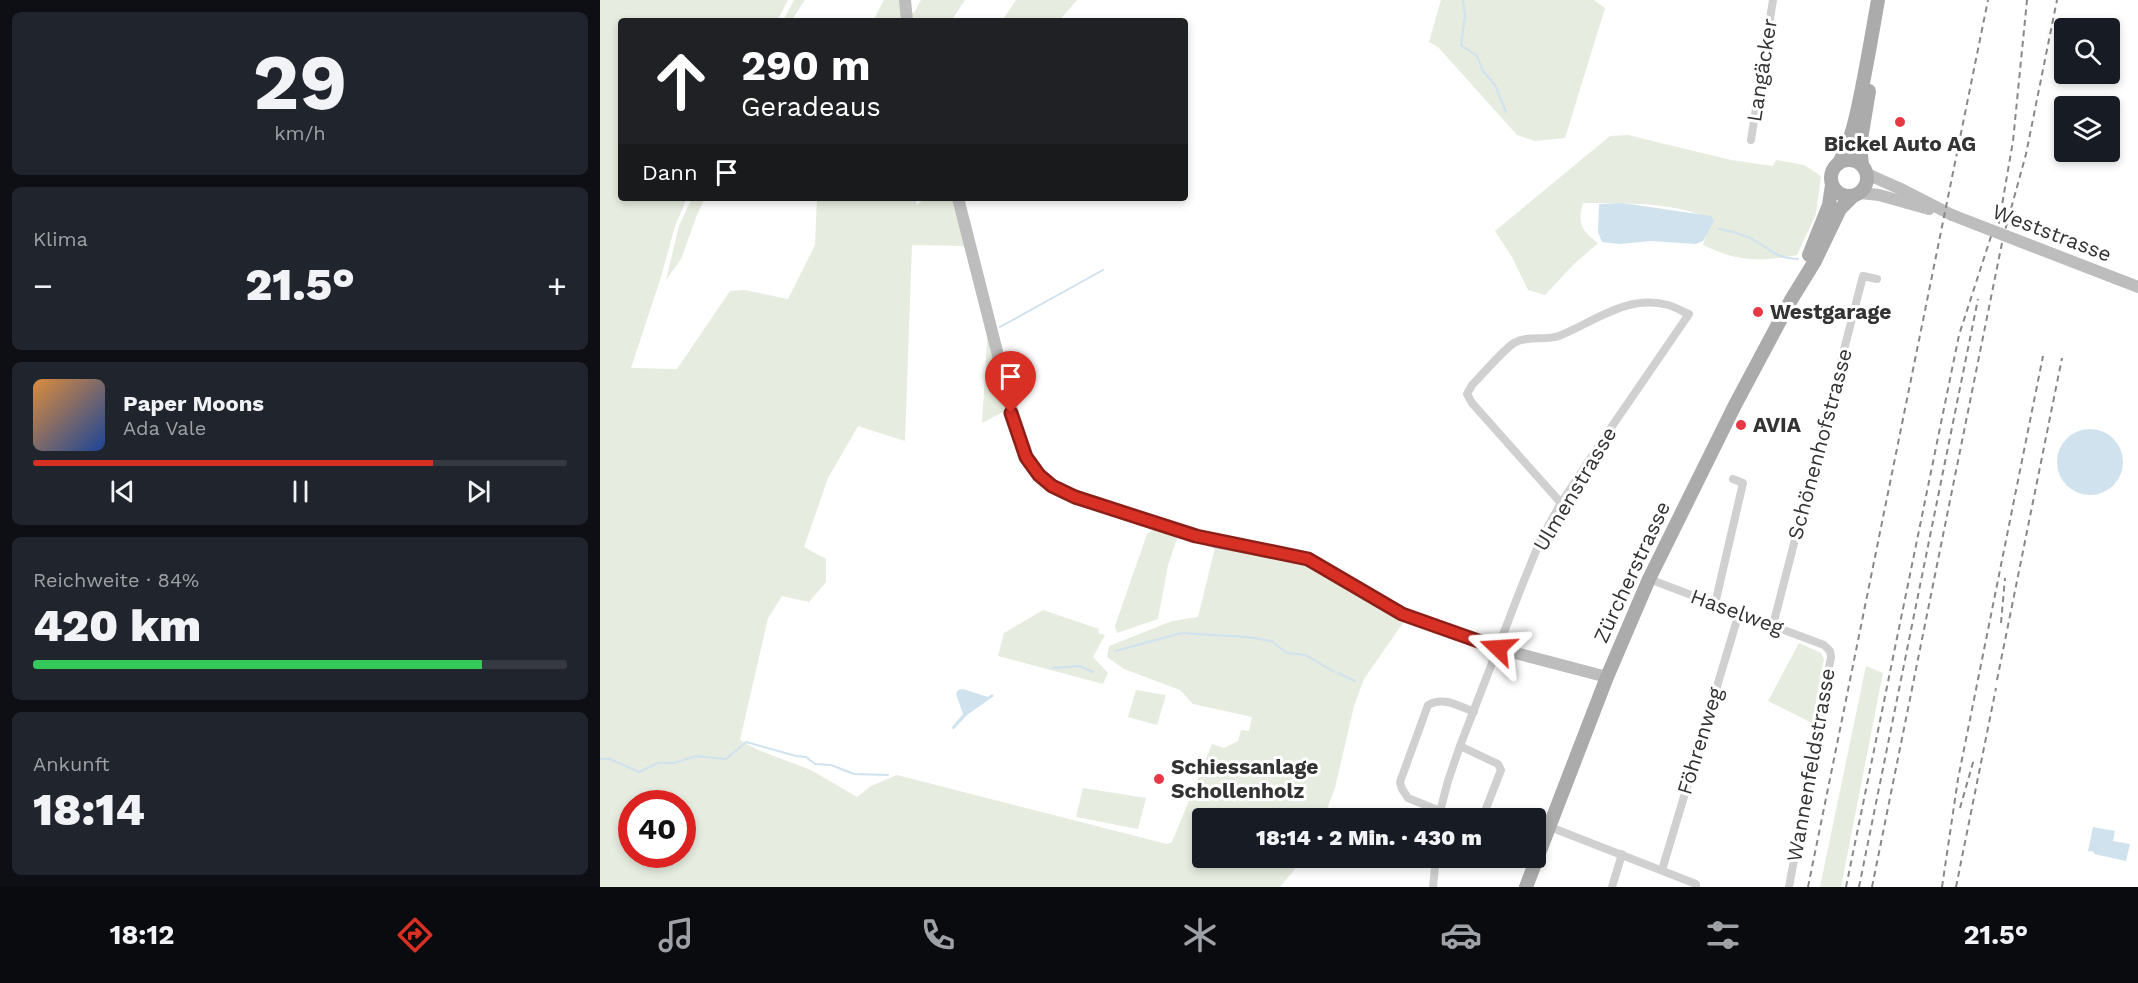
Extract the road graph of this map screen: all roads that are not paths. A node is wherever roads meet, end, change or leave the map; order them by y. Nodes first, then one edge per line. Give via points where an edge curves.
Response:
1 (905, 0) edge
2 (1773, 0) edge
3 (1878, 0) edge
4 (906, 18) edge
5 (1866, 87) junction
6 (1751, 141) dead end
7 (1839, 163) junction
8 (1864, 169) junction
9 (1832, 185) junction
10 (1857, 195) junction
11 (959, 201) edge
12 (1952, 215) junction
13 (1877, 279) dead end
14 (1799, 285) junction
15 (2138, 287) edge
16 (1733, 479) dead end
17 (1561, 503) junction
18 (1649, 579) junction
19 (1715, 604) junction
20 (1739, 613) junction
21 (1773, 625) junction
22 (1824, 645) joint
23 (1498, 648) junction
24 (1607, 677) junction
25 (1474, 712) junction
26 (1461, 746) junction
27 (1426, 808) edge
28 (1441, 808) edge
29 (1486, 808) edge
30 (1550, 826) junction
31 (1622, 854) junction
32 (1435, 868) edge
33 (1662, 870) junction
34 (1696, 885) edge
35 (1433, 887) edge
36 (1526, 887) edge
37 (1612, 887) edge
38 (1789, 887) edge

1 - 4 street
2 - 6 street, Langäcker
3 - 5 main road
5 - 7 main road via 1849,144
5 - 8 main road via 1867,112 1860,146
7 - 8 main road via 1851,160
7 - 9 main road via 1831,175
8 - 10 main road via 1867,184
8 - 12 street, Weststrasse
9 - 10 main road via 1843,196
9 - 14 main road, Zürcherstrasse via 1829,205
10 - 12 street, Weststrasse via 1879,195
10 - 14 main road, Zürcherstrasse via 1840,209
11 - 23 street via 1011,413 1026,457 1052,486 1215,542 1308,559 1402,614
12 - 15 street, Weststrasse, bridge
13 - 21 street, Schönenhofstrasse via 1863,276
14 - 18 main road, Zürcherstrasse
16 - 19 street via 1743,483
17 - 17 street, Ulmenstrasse via 1472,403 1467,394 1472,385 1514,343 1558,336 1623,306 1667,305 1689,314
17 - 23 street, Ulmenstrasse via 1540,541
18 - 19 street, Haselweg
18 - 24 main road, Zürcherstrasse
19 - 20 street, Haselweg
20 - 21 street, Haselweg
20 - 33 street, Föhrenweg
21 - 22 street, Haselweg
22 - 38 street, Wannenfeldstrasse via 1831,657
23 - 24 street
23 - 25 street, Ulmenstrasse
24 - 30 main road, Zürcherstrasse
25 - 26 street, Ulmenstrasse
25 - 27 street, Ulmenstrasse via 1440,700 1428,705 1402,774 1402,789 1408,798
26 - 28 street, Ulmenstrasse
26 - 29 street via 1498,764 1501,770
30 - 31 street
30 - 36 main road, Zürcherstrasse
31 - 33 street
31 - 37 street
32 - 35 street
33 - 34 street

